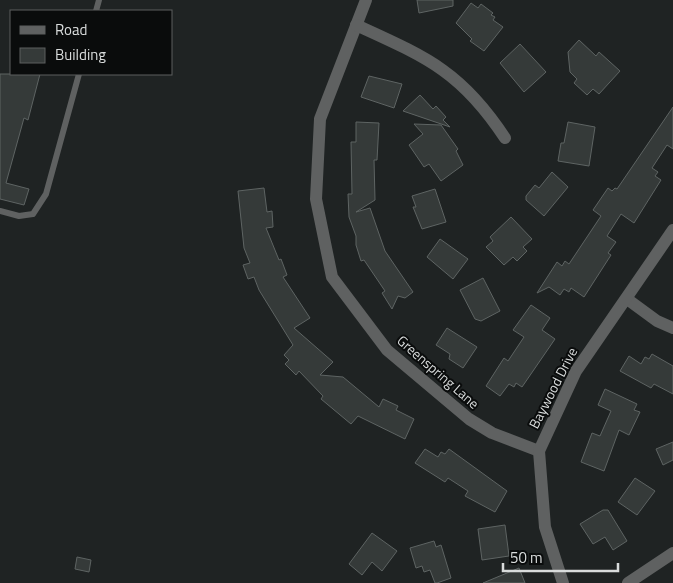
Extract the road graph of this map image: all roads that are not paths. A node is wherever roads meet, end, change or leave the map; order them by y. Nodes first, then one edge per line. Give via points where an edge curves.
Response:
1 (366, 0) edge
2 (356, 25) junction
3 (79, 75) edge
4 (505, 138) dead end
5 (0, 211) edge
6 (673, 230) edge
7 (627, 299) junction
8 (673, 328) edge
9 (539, 450) junction
10 (673, 553) edge
11 (563, 583) edge
12 (628, 583) edge

1 - 2 street, Greenspring Lane
2 - 4 street via 420,54 452,75 485,108
2 - 9 street, Greenspring Lane via 320,119 316,199 332,277 387,350 463,415 492,432
3 - 5 lane via 46,194 33,214 19,216
6 - 7 street, Baywood Drive
7 - 8 street via 657,321
7 - 9 street, Baywood Drive via 576,371
9 - 11 street, Baywood Drive via 545,527
10 - 12 street

